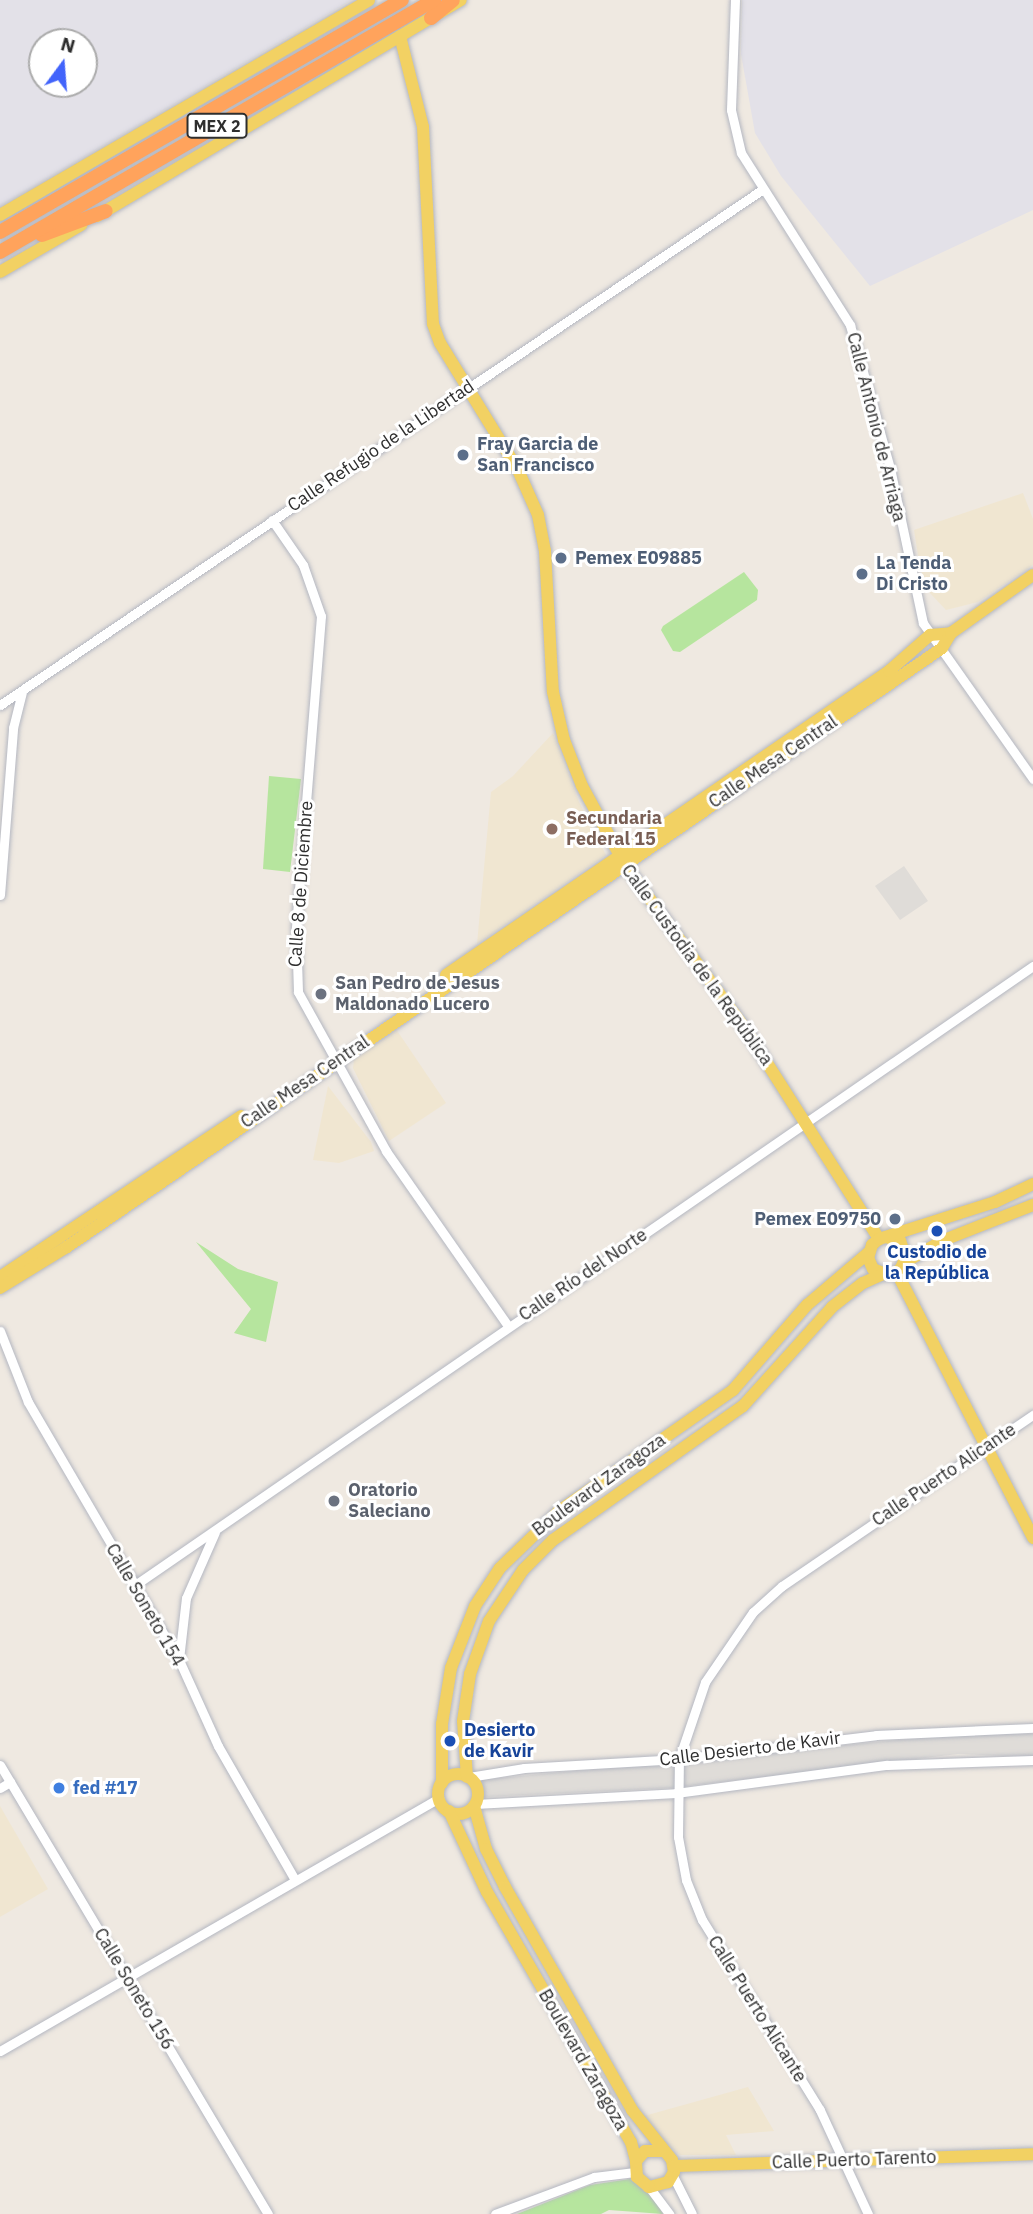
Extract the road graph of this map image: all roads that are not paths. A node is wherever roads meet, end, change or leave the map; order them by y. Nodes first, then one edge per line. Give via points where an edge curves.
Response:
1 (369, 0) edge
2 (402, 0) edge
3 (434, 0) edge
4 (453, 0) edge
5 (461, 0) edge
6 (735, 0) edge
7 (431, 18) junction
8 (400, 36) junction
9 (763, 189) junction
10 (106, 211) junction
11 (0, 215) edge
12 (0, 232) edge
13 (1, 251) edge
14 (0, 272) edge
15 (466, 387) junction
16 (272, 520) junction
17 (1033, 575) edge
18 (951, 633) junction
19 (930, 635) junction
20 (942, 648) junction
21 (22, 691) junction
22 (0, 705) edge
23 (1033, 779) edge
24 (622, 861) junction
25 (0, 895) edge
26 (1033, 966) edge
27 (332, 1058) junction
28 (806, 1121) junction
29 (1033, 1184) edge
30 (1033, 1205) edge
31 (883, 1238) junction
32 (868, 1253) junction
33 (895, 1270) junction
34 (0, 1277) edge
35 (0, 1288) edge
36 (508, 1326) junction
37 (0, 1331) edge
38 (1033, 1415) edge
39 (987, 1446) junction
40 (215, 1531) junction
41 (1033, 1538) edge
42 (135, 1585) junction
43 (179, 1660) junction
44 (1033, 1728) edge
45 (679, 1759) junction
46 (1033, 1760) edge
47 (0, 1765) edge
48 (468, 1777) junction
49 (10, 1782) junction
50 (442, 1783) junction
51 (0, 1788) edge
52 (676, 1793) junction
53 (433, 1800) junction
54 (475, 1805) junction
55 (449, 1811) junction
56 (294, 1878) junction
57 (127, 1977) junction
58 (0, 2051) edge
59 (663, 2151) junction
60 (1033, 2154) edge
61 (845, 2161) junction
62 (636, 2166) junction
63 (674, 2171) junction
64 (649, 2187) junction
65 (268, 2214) edge
66 (495, 2214) edge
67 (669, 2214) edge
68 (692, 2214) edge
69 (868, 2214) edge

1 - 11 main road
2 - 12 highway, MEX 2
3 - 13 highway, MEX 2
4 - 7 highway
5 - 7 main road
6 - 9 street, Calle Antonio de Arriaga via 732,123 741,153
7 - 8 main road
8 - 10 main road
8 - 15 main road, Calle Custodia de la República via 423,127 430,310 440,343
9 - 15 street, Calle Refugio de la Libertad
9 - 19 street, Calle Antonio de Arriaga via 850,325 890,468 919,613
10 - 13 highway
10 - 14 main road
15 - 16 street, Calle Refugio de la Libertad
15 - 24 main road, Calle Custodia de la República via 518,470 538,515 547,576 550,669 564,740 591,808
16 - 21 street, Calle Refugio de la Libertad
16 - 27 street, Calle 8 de Diciembre via 303,565 321,616 294,969 302,1004
17 - 18 main road, Calle Mesa Central
18 - 19 main road, Calle Mesa Central
18 - 20 main road, Calle Mesa Central
19 - 20 street, Calle Antonio de Arriaga
19 - 24 main road, Calle Mesa Central via 889,671
20 - 23 street, Calle Antonio de Arriaga
20 - 24 main road, Calle Mesa Central
21 - 22 street, Calle Refugio de la Libertad
21 - 25 street via 13,727
24 - 27 main road, Calle Mesa Central
24 - 28 main road, Calle Custodia de la República via 716,987
26 - 28 street, Calle Río del Norte
27 - 34 main road, Calle Mesa Central
27 - 35 main road, Calle Mesa Central via 67,1247
27 - 36 street, Calle 8 de Diciembre via 386,1151
28 - 31 main road, Calle Custodia de la República
28 - 36 street, Calle Río del Norte
29 - 31 main road via 995,1202
30 - 33 main road, Boulevard Zaragoza via 944,1240
31 - 32 main road, Boulevard Zaragoza
31 - 33 main road, Calle Custodia de la República via 904,1245
32 - 33 main road via 870,1264
32 - 50 main road, Boulevard Zaragoza via 807,1305 733,1390 559,1511 500,1568 475,1606 451,1668 442,1724
33 - 39 main road
33 - 48 main road, Boulevard Zaragoza via 863,1283 832,1307 743,1406 562,1533 523,1570 489,1621 470,1674 463,1721
36 - 40 street, Calle Río del Norte
37 - 42 street, Calle Soneto 154 via 34,1412
38 - 39 street, Calle Puerto Alicante
39 - 41 main road
39 - 45 street, Calle Puerto Alicante via 782,1586 753,1612 705,1682
40 - 42 street, Calle Río del Norte
40 - 43 street via 186,1598
42 - 43 street, Calle Soneto 154
43 - 56 street, Calle Soneto 154 via 218,1745
44 - 45 street, Calle Desierto de Kavir via 876,1734
45 - 48 street, Calle Desierto de Kavir via 524,1768
45 - 52 street, Calle Puerto Alicante
46 - 52 street, Calle Desierto de Kavir via 887,1765
47 - 49 street, Calle Soneto 156
48 - 50 main road via 456,1774
48 - 54 main road via 478,1792
49 - 51 street
49 - 57 street, Calle Soneto 156
50 - 53 main road
52 - 54 street, Calle Desierto de Kavir
52 - 61 street, Calle Puerto Alicante via 686,1880 702,1920 745,1996 798,2072
53 - 55 main road
53 - 56 street
54 - 55 main road via 465,1813
54 - 59 main road, Boulevard Zaragoza via 486,1849 505,1887 632,2110
55 - 62 main road, Boulevard Zaragoza via 480,1880 631,2142
56 - 57 street
57 - 58 street
57 - 65 street, Calle Soneto 156
59 - 62 main road via 645,2151
59 - 63 main road
60 - 61 main road, Calle Puerto Tarento
61 - 63 main road, Calle Puerto Tarento
61 - 69 street, Calle Puerto Alicante
62 - 64 main road
62 - 66 street
63 - 64 main road via 663,2186
63 - 68 street
64 - 67 street

